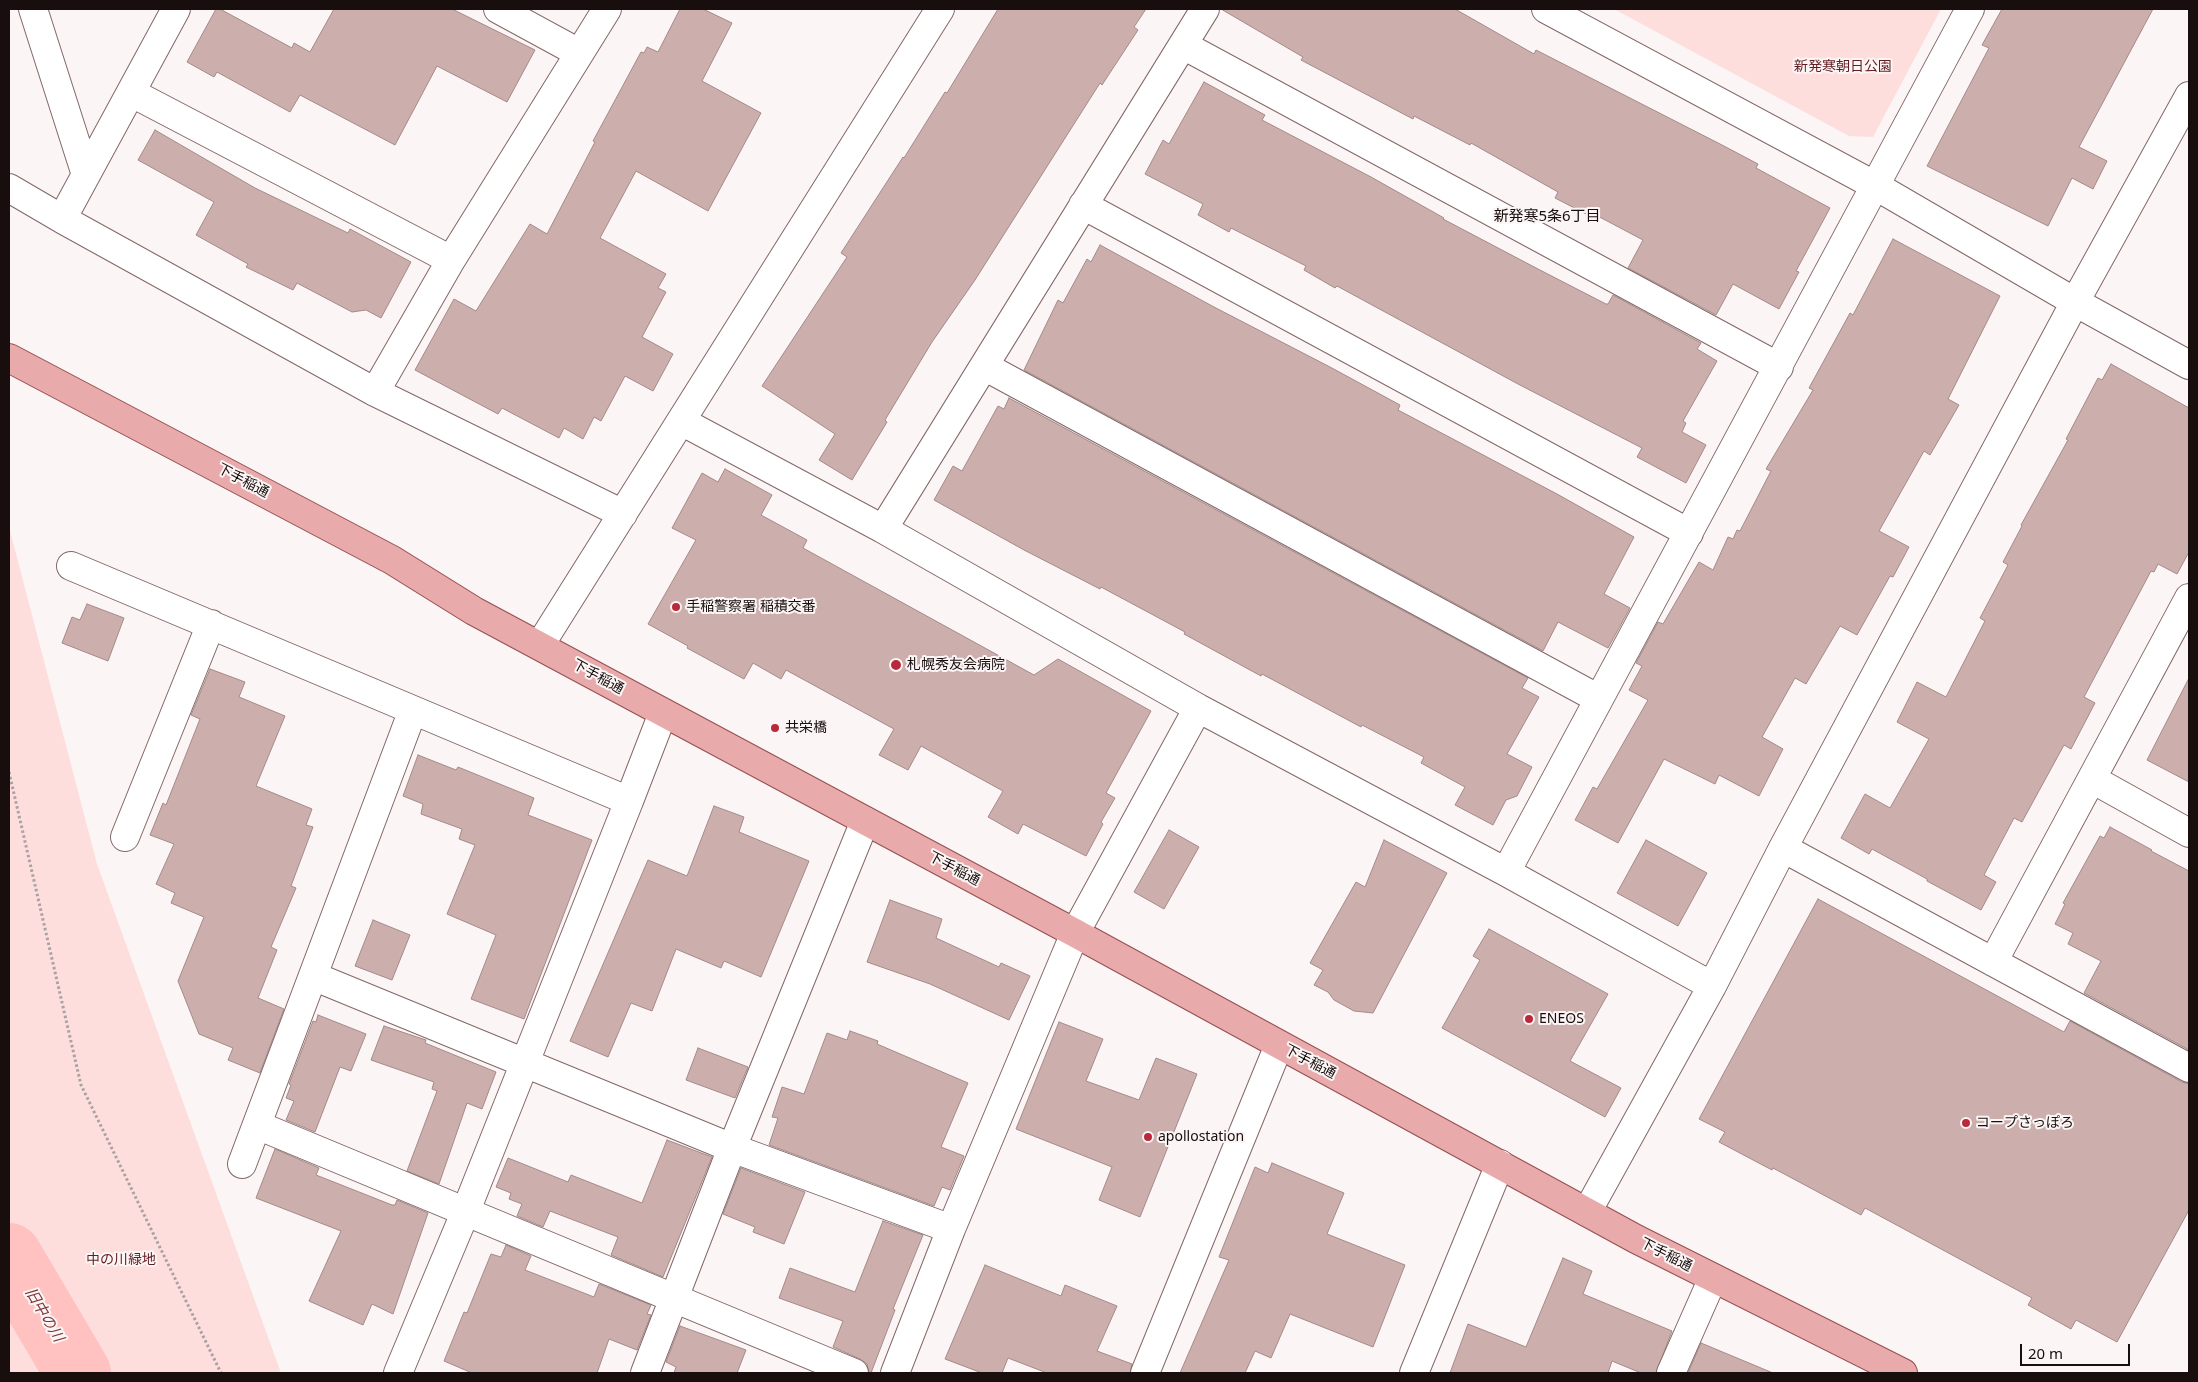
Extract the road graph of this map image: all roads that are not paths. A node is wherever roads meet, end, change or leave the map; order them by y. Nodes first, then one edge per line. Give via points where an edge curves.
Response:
1 (33, 9) edge
2 (176, 9) edge
3 (498, 9) edge
4 (607, 9) edge
5 (940, 9) edge
6 (1205, 9) edge
7 (1546, 9) edge
8 (1970, 9) edge
9 (1183, 44) junction
10 (579, 53) junction
11 (132, 92) junction
12 (2189, 96) edge
13 (86, 175) junction
14 (1874, 185) junction
15 (9, 188) edge
16 (1084, 204) junction
17 (62, 219) junction
18 (451, 260) junction
19 (2075, 302) junction
20 (9, 358) edge
21 (2189, 364) edge
22 (984, 366) junction
23 (1779, 367) junction
24 (375, 392) junction
25 (682, 421) junction
26 (623, 514) junction
27 (883, 529) junction
28 (1689, 533) junction
29 (71, 566) dead end
30 (2189, 600) edge
31 (211, 624) junction
32 (540, 645) junction
33 (1597, 698) junction
34 (1198, 708) junction
35 (413, 710) junction
36 (663, 713) junction
37 (2092, 779) junction
38 (629, 801) junction
39 (866, 821) junction
40 (2189, 832) edge
41 (125, 837) dead end
42 (1783, 848) junction
43 (1506, 872) junction
44 (1075, 933) junction
45 (1993, 962) junction
46 (313, 976) junction
47 (1712, 986) junction
48 (1279, 1045) junction
49 (524, 1063) junction
50 (2189, 1068) edge
51 (257, 1125) junction
52 (732, 1148) junction
53 (242, 1164) dead end
54 (1500, 1164) junction
55 (1587, 1212) junction
56 (465, 1213) junction
57 (951, 1229) junction
58 (1713, 1278) junction
59 (675, 1298) junction
60 (398, 1373) edge
61 (645, 1373) edge
62 (854, 1373) edge
63 (896, 1373) edge
64 (1145, 1373) edge
65 (1414, 1373) edge
66 (1671, 1373) edge
67 (1904, 1373) edge

1 - 13 street
2 - 11 street
3 - 10 street
4 - 10 street
5 - 25 street
6 - 9 street
7 - 14 street
8 - 14 street
9 - 16 street
9 - 23 street
10 - 18 street
11 - 13 street
11 - 18 street
12 - 19 street
13 - 17 street
14 - 19 street
14 - 23 street
15 - 17 street
16 - 22 street
16 - 28 street
17 - 24 street
18 - 24 street
19 - 21 street
19 - 42 street
20 - 32 main road, 下手稲通 via 392,560 474,611
22 - 27 street
22 - 33 street
23 - 28 street
24 - 26 street
25 - 26 street
25 - 27 street
26 - 32 street
27 - 34 street
28 - 33 street
29 - 31 street
30 - 37 street
31 - 35 street
31 - 41 street
32 - 36 main road, 下手稲通
33 - 43 street
34 - 43 street
34 - 44 street
35 - 38 street
35 - 46 street
36 - 38 street
36 - 39 main road, 下手稲通
37 - 40 street
37 - 45 street
38 - 49 street
39 - 44 main road, 下手稲通
39 - 52 street
42 - 45 street
42 - 47 street
43 - 47 street
44 - 48 main road, 下手稲通
44 - 57 street
45 - 50 street
46 - 49 street
46 - 51 street
47 - 55 street
48 - 54 main road, 下手稲通
48 - 64 street
49 - 52 street
49 - 56 street
51 - 53 street
51 - 56 street
52 - 57 street
52 - 59 street
54 - 55 main road, 下手稲通
54 - 65 street
55 - 58 main road, 下手稲通
56 - 59 street
56 - 60 street
57 - 63 street
58 - 66 street
58 - 67 main road, 下手稲通
59 - 61 street
59 - 62 street

